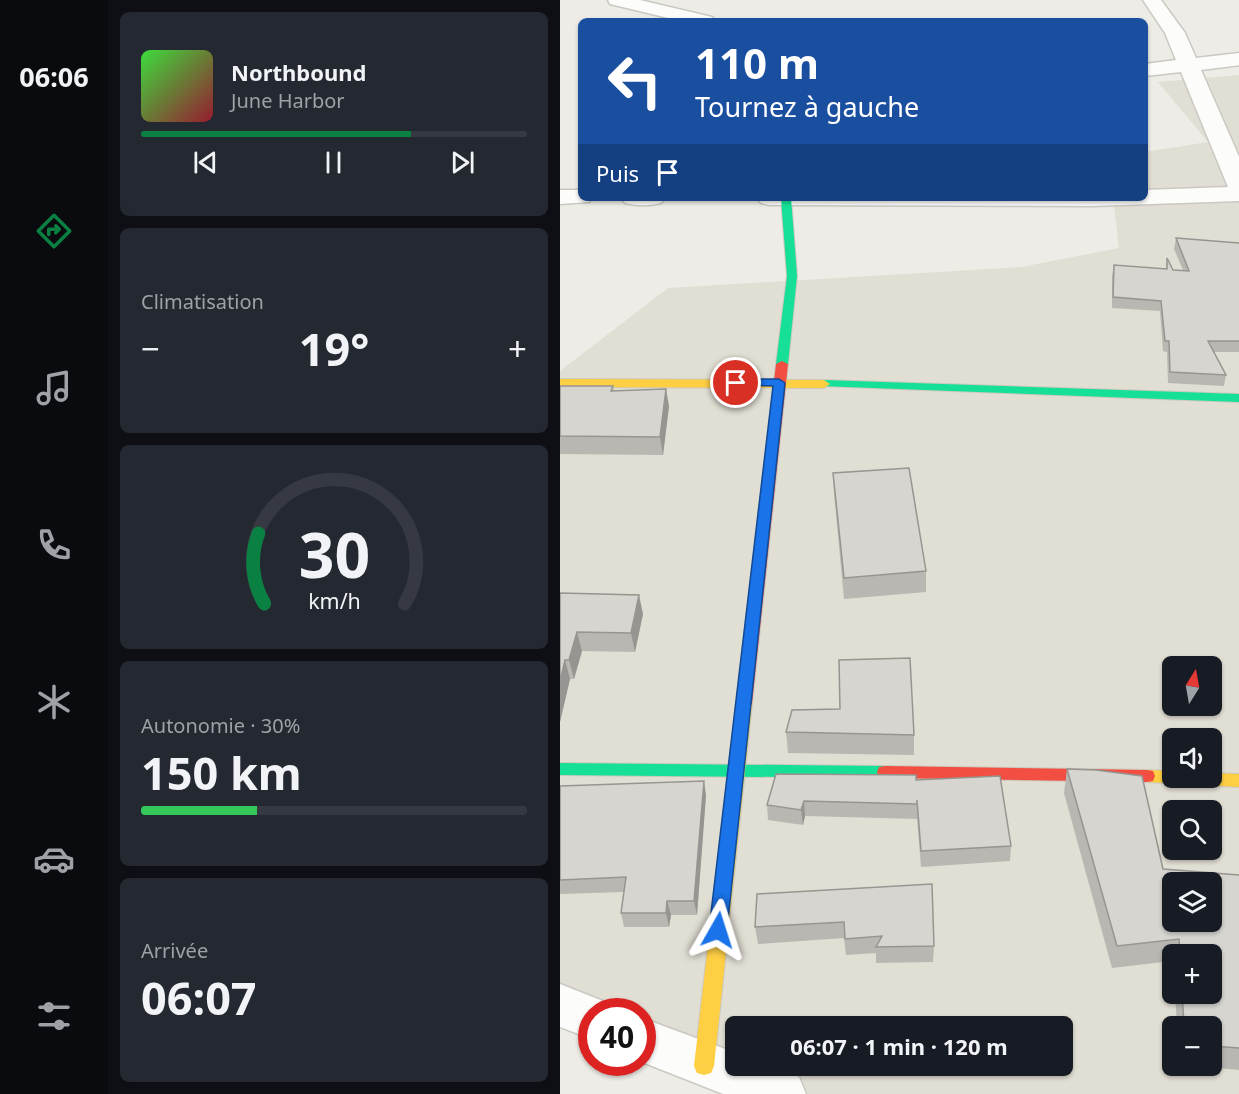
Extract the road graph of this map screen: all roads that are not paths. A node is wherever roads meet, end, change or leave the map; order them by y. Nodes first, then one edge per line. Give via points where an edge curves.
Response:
1 (617, 0) edge
2 (1152, 0) edge
3 (692, 18) edge
4 (1240, 59) edge
5 (1188, 64) junction
6 (1148, 70) edge
7 (1240, 187) edge
8 (1240, 194) edge
9 (560, 197) edge
10 (578, 197) edge
11 (1148, 197) edge
12 (786, 201) edge
13 (560, 383) edge
14 (779, 383) junction
15 (1240, 398) edge
16 (560, 769) edge
17 (735, 771) junction
18 (1240, 781) edge
19 (560, 1005) edge
20 (578, 1012) edge
21 (656, 1046) edge
22 (704, 1066) junction
23 (782, 1094) edge

1 - 3 street
2 - 5 street via 1175,33
4 - 5 street
5 - 6 street
5 - 7 street
8 - 11 street
9 - 10 street
12 - 14 street via 792,276
13 - 14 street
14 - 15 street
14 - 17 street
16 - 17 street
17 - 18 street via 1122,775
17 - 22 street
19 - 20 street
21 - 22 street
22 - 23 street

